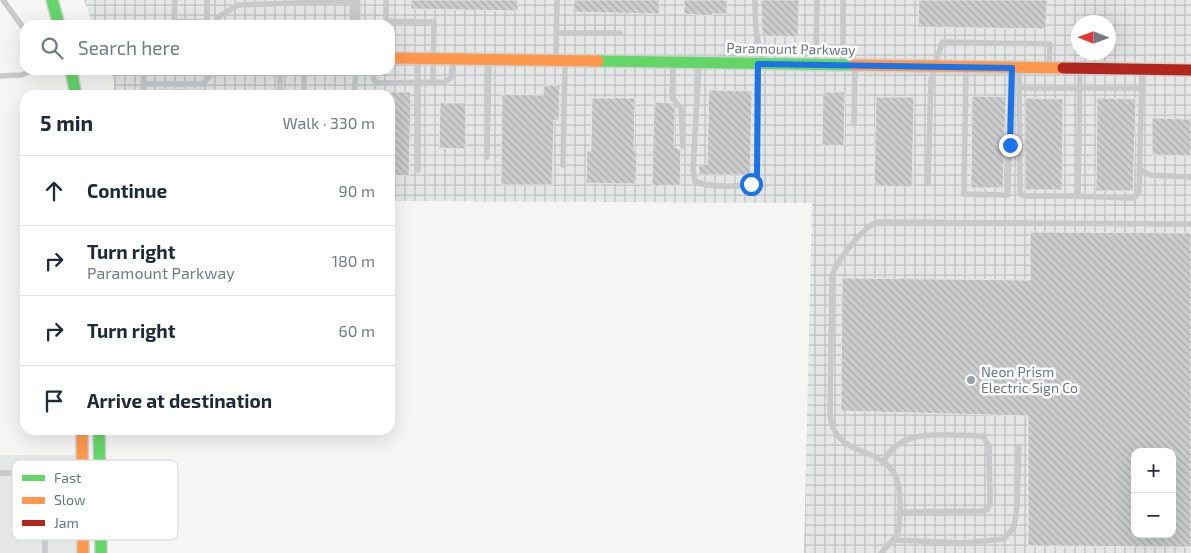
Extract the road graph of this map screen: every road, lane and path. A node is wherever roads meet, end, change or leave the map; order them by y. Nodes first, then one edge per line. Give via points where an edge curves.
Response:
1 (3, 0) edge
2 (52, 0) edge
3 (175, 0) edge
4 (208, 0) edge
5 (356, 0) edge
6 (386, 0) edge
7 (556, 0) edge
8 (755, 0) edge
9 (817, 0) edge
10 (843, 0) edge
11 (58, 20) edge
12 (175, 20) edge
13 (207, 20) edge
14 (218, 20) edge
15 (355, 20) edge
16 (386, 20) edge
17 (395, 21) edge
18 (20, 23) edge
19 (556, 33) junction
20 (620, 33) dead end
21 (395, 58) edge
22 (418, 58) junction
23 (434, 59) junction
24 (453, 59) junction
25 (489, 59) junction
26 (560, 61) junction
27 (673, 62) junction
28 (699, 63) junction
29 (762, 64) junction
30 (816, 65) junction
31 (842, 65) junction
32 (855, 65) junction
33 (937, 66) junction
34 (966, 67) junction
35 (1016, 68) junction
36 (1048, 68) junction
37 (1080, 69) junction
38 (1142, 70) junction
39 (1191, 70) edge
40 (21, 75) edge
41 (72, 75) edge
42 (144, 75) edge
43 (210, 75) edge
44 (280, 75) edge
45 (304, 75) edge
46 (356, 75) edge
47 (373, 75) edge
48 (0, 76) edge
49 (418, 82) junction
50 (433, 82) junction
51 (144, 84) junction
52 (1019, 88) junction
53 (1080, 88) junction
54 (1142, 88) junction
55 (75, 90) edge
56 (143, 90) edge
57 (280, 90) edge
58 (304, 90) edge
59 (354, 90) edge
60 (854, 124) dead end
61 (683, 146) dead end
62 (487, 157) dead end
63 (563, 165) dead end
64 (1140, 168) junction
65 (418, 170) dead end
66 (1191, 177) edge
67 (928, 183) dead end
68 (1078, 196) junction
69 (1191, 224) edge
70 (82, 435) edge
71 (99, 435) edge
72 (1018, 446) dead end
73 (82, 460) edge
74 (99, 460) edge
75 (883, 463) junction
76 (898, 512) junction
77 (45, 540) edge
78 (82, 540) edge
79 (101, 540) edge
80 (894, 540) junction
81 (45, 553) edge
82 (82, 553) edge
83 (101, 553) edge
84 (881, 553) edge

1 - 18 lane
2 - 11 street
3 - 12 lane
4 - 13 lane
5 - 14 lane via 238,5
5 - 15 street
6 - 16 lane
7 - 19 lane
8 - 29 lane via 755,29
9 - 30 lane
10 - 31 lane
17 - 23 lane via 434,22
19 - 20 lane
19 - 26 lane
21 - 22 street, Paramount Parkway
22 - 23 street, Paramount Parkway
22 - 49 lane
23 - 24 street, Paramount Parkway
23 - 50 lane
24 - 25 street, Paramount Parkway
24 - 50 lane via 450,81
25 - 26 street, Paramount Parkway
25 - 62 lane
26 - 27 street, Paramount Parkway
26 - 63 lane
27 - 28 street, Paramount Parkway
27 - 61 lane via 672,98 681,108
28 - 29 street, Paramount Parkway
28 - 29 lane via 695,181 702,185 747,186 757,178
29 - 30 street, Paramount Parkway
30 - 31 street, Paramount Parkway
31 - 32 street, Paramount Parkway
32 - 33 street, Paramount Parkway
32 - 60 lane
33 - 34 street, Paramount Parkway
33 - 36 lane via 942,42 1005,42 1050,44
33 - 67 lane via 931,81
34 - 35 street, Paramount Parkway
34 - 35 lane via 964,194 1008,195
35 - 36 street, Paramount Parkway
35 - 52 lane
36 - 37 street, Paramount Parkway
37 - 38 street, Paramount Parkway
37 - 53 lane
38 - 39 street, Paramount Parkway
38 - 54 lane
40 - 48 lane
41 - 55 street
42 - 51 lane
43 - 51 lane via 203,84
44 - 57 lane
45 - 58 lane
46 - 59 lane
47 - 49 lane via 377,83
49 - 50 lane
49 - 65 lane
51 - 56 lane
52 - 53 lane
52 - 68 lane via 1020,194
53 - 54 lane
53 - 68 lane
54 - 64 lane
64 - 66 lane via 1150,175
64 - 68 lane via 1139,192 1134,198
69 - 75 lane via 870,224 832,276 830,414 833,430 840,439
70 - 73 street
71 - 74 street
72 - 80 lane via 1014,527 1004,539 963,543
75 - 76 lane via 897,479
75 - 76 lane via 894,447 914,436 983,436 990,447 988,509 982,512
76 - 80 lane via 898,534
77 - 81 lane
78 - 82 street
79 - 83 street
80 - 84 lane

